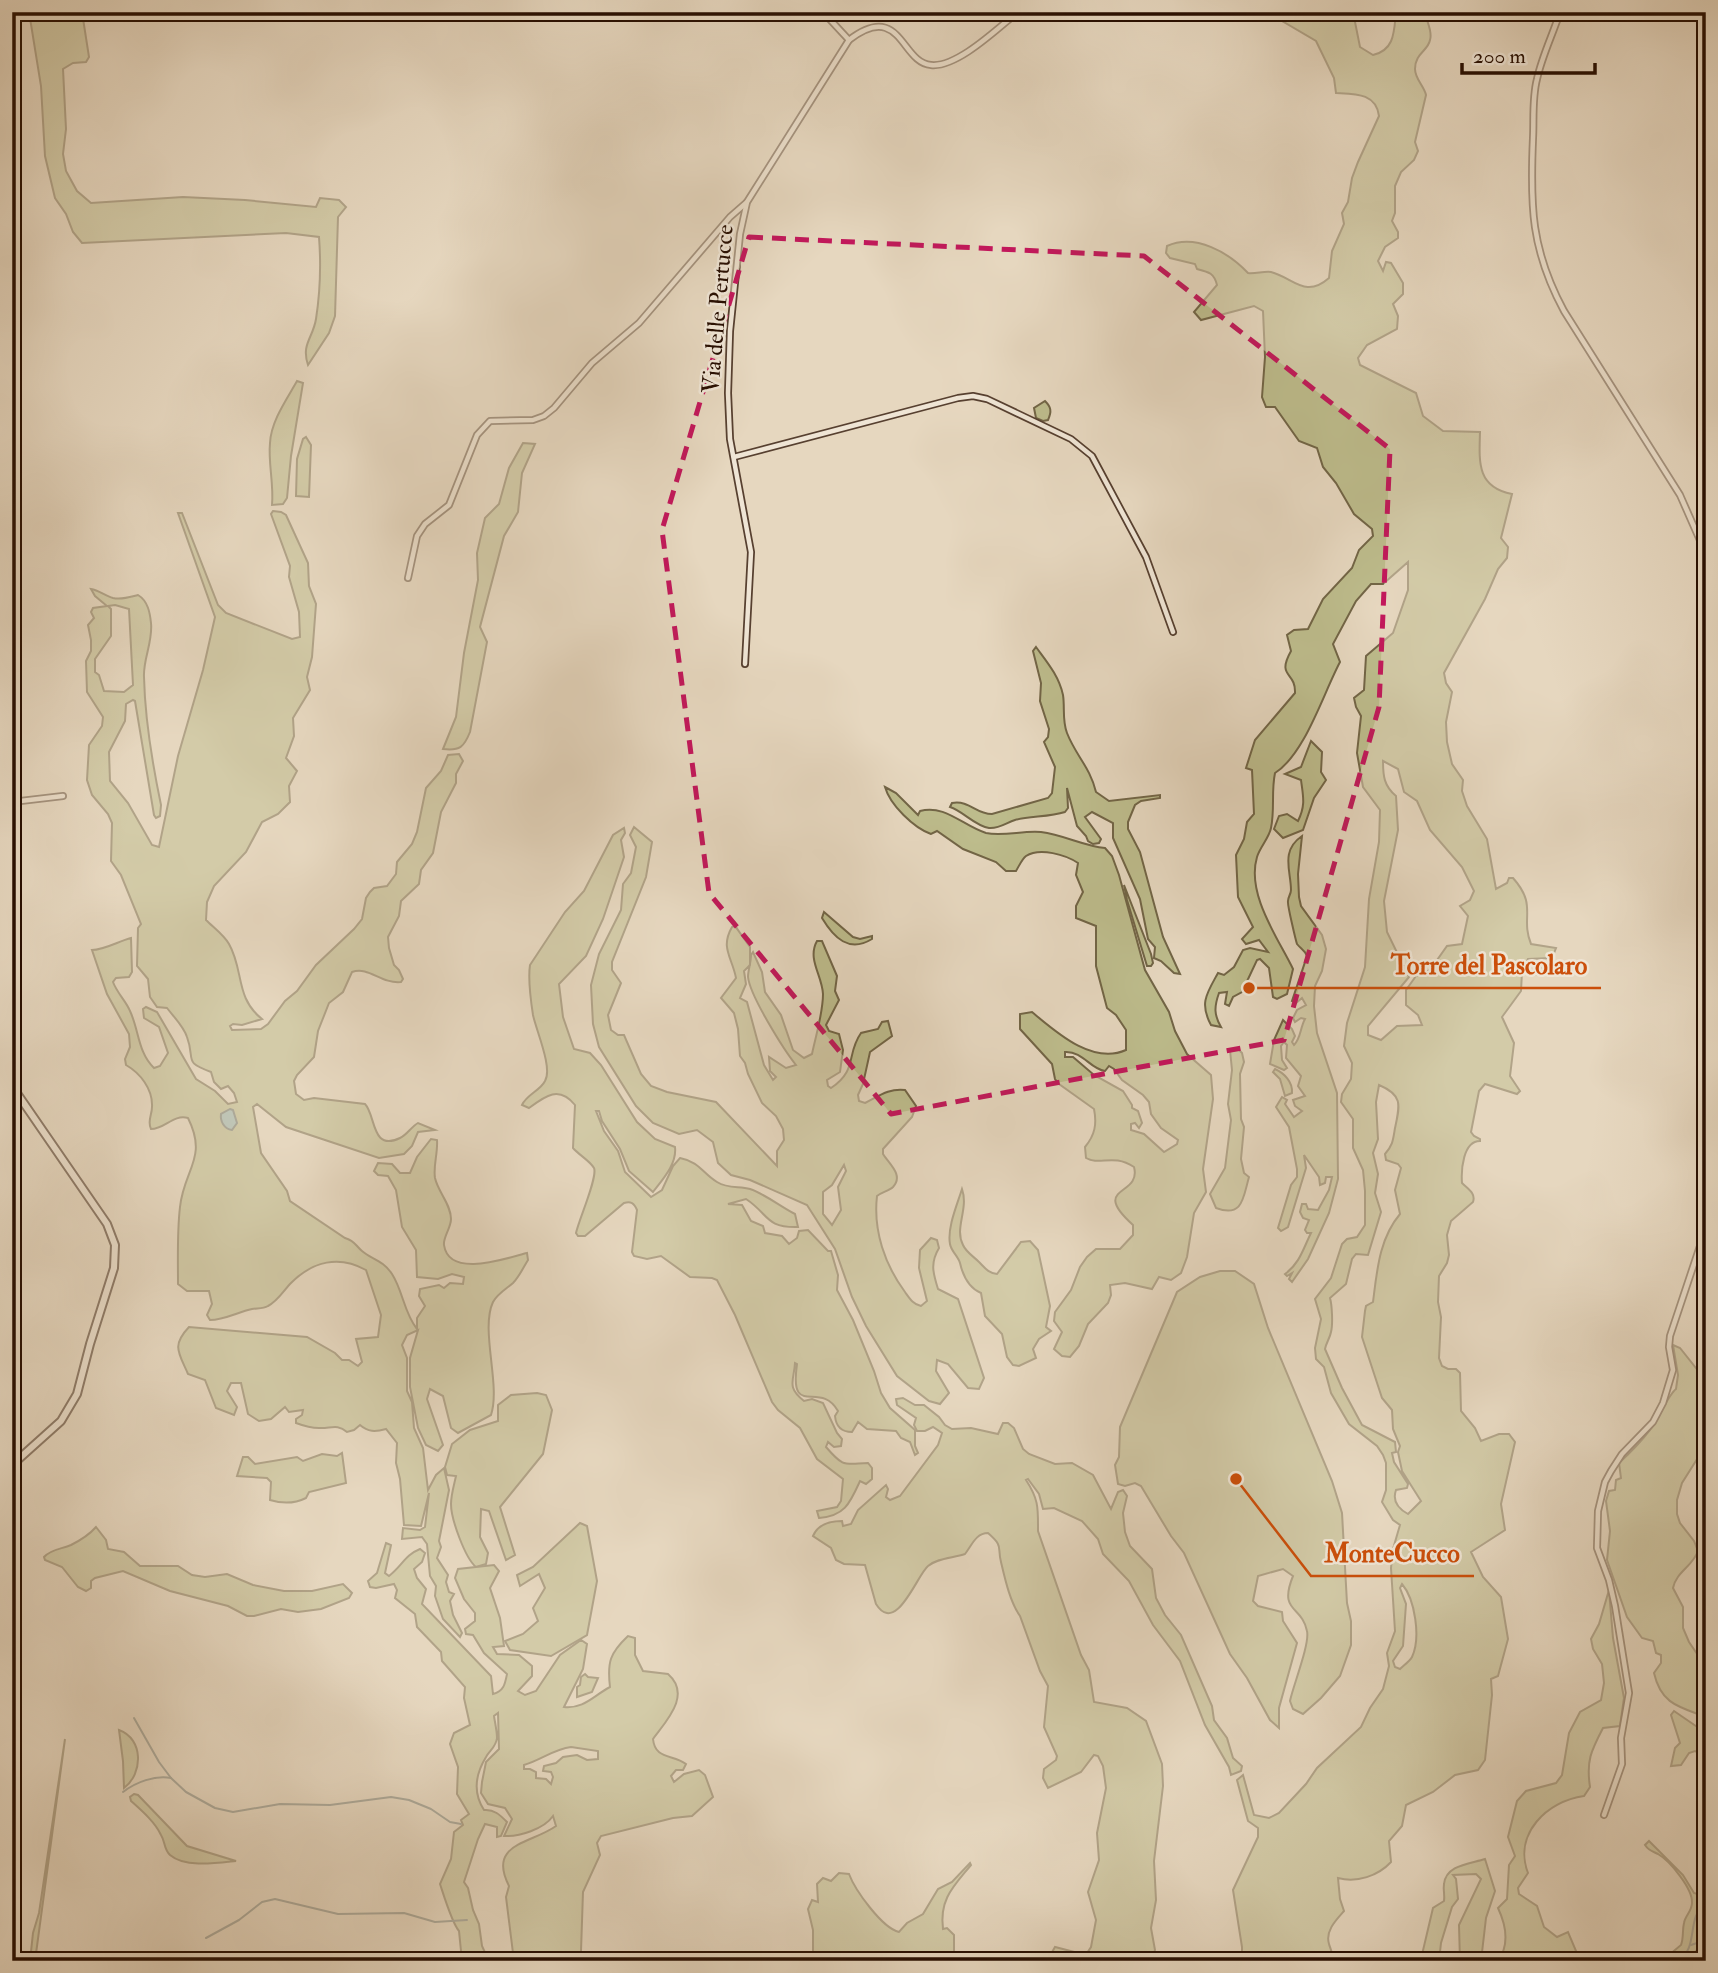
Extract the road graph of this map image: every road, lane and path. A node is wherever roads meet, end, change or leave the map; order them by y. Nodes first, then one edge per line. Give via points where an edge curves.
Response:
1 (823, 12) edge
2 (1018, 12) edge
3 (1560, 12) edge
4 (858, 26) dead end
5 (904, 32) dead end
6 (849, 40) junction
7 (747, 202) junction
8 (734, 457) junction
9 (1706, 554) edge
10 (408, 578) dead end
11 (1173, 632) dead end
12 (746, 664) dead end
13 (63, 796) dead end
14 (12, 802) edge
15 (12, 1086) edge
16 (1706, 1228) edge
17 (12, 1465) edge
18 (1604, 1815) dead end

1 - 6 street
2 - 5 street via 968,51 936,65 921,61
3 - 9 street via 1535,88 1531,192 1536,239 1551,288 1680,495
4 - 6 street, Via delle Pertucce
6 - 7 street, Via delle Pertucce
7 - 8 street, Via delle Pertucce via 729,350 728,414
7 - 10 street via 639,323 592,363 551,411 536,419 496,419 482,427 449,505 418,533
8 - 11 street via 953,399 984,398 1070,439 1092,456 1146,557
8 - 12 street, Via delle Pertucce via 751,552
13 - 14 street
15 - 17 street via 107,1224 116,1255 73,1405
16 - 18 street via 1671,1333 1673,1370 1667,1394 1653,1422 1611,1471 1599,1508 1597,1548 1615,1606 1629,1693 1621,1738 1622,1764

